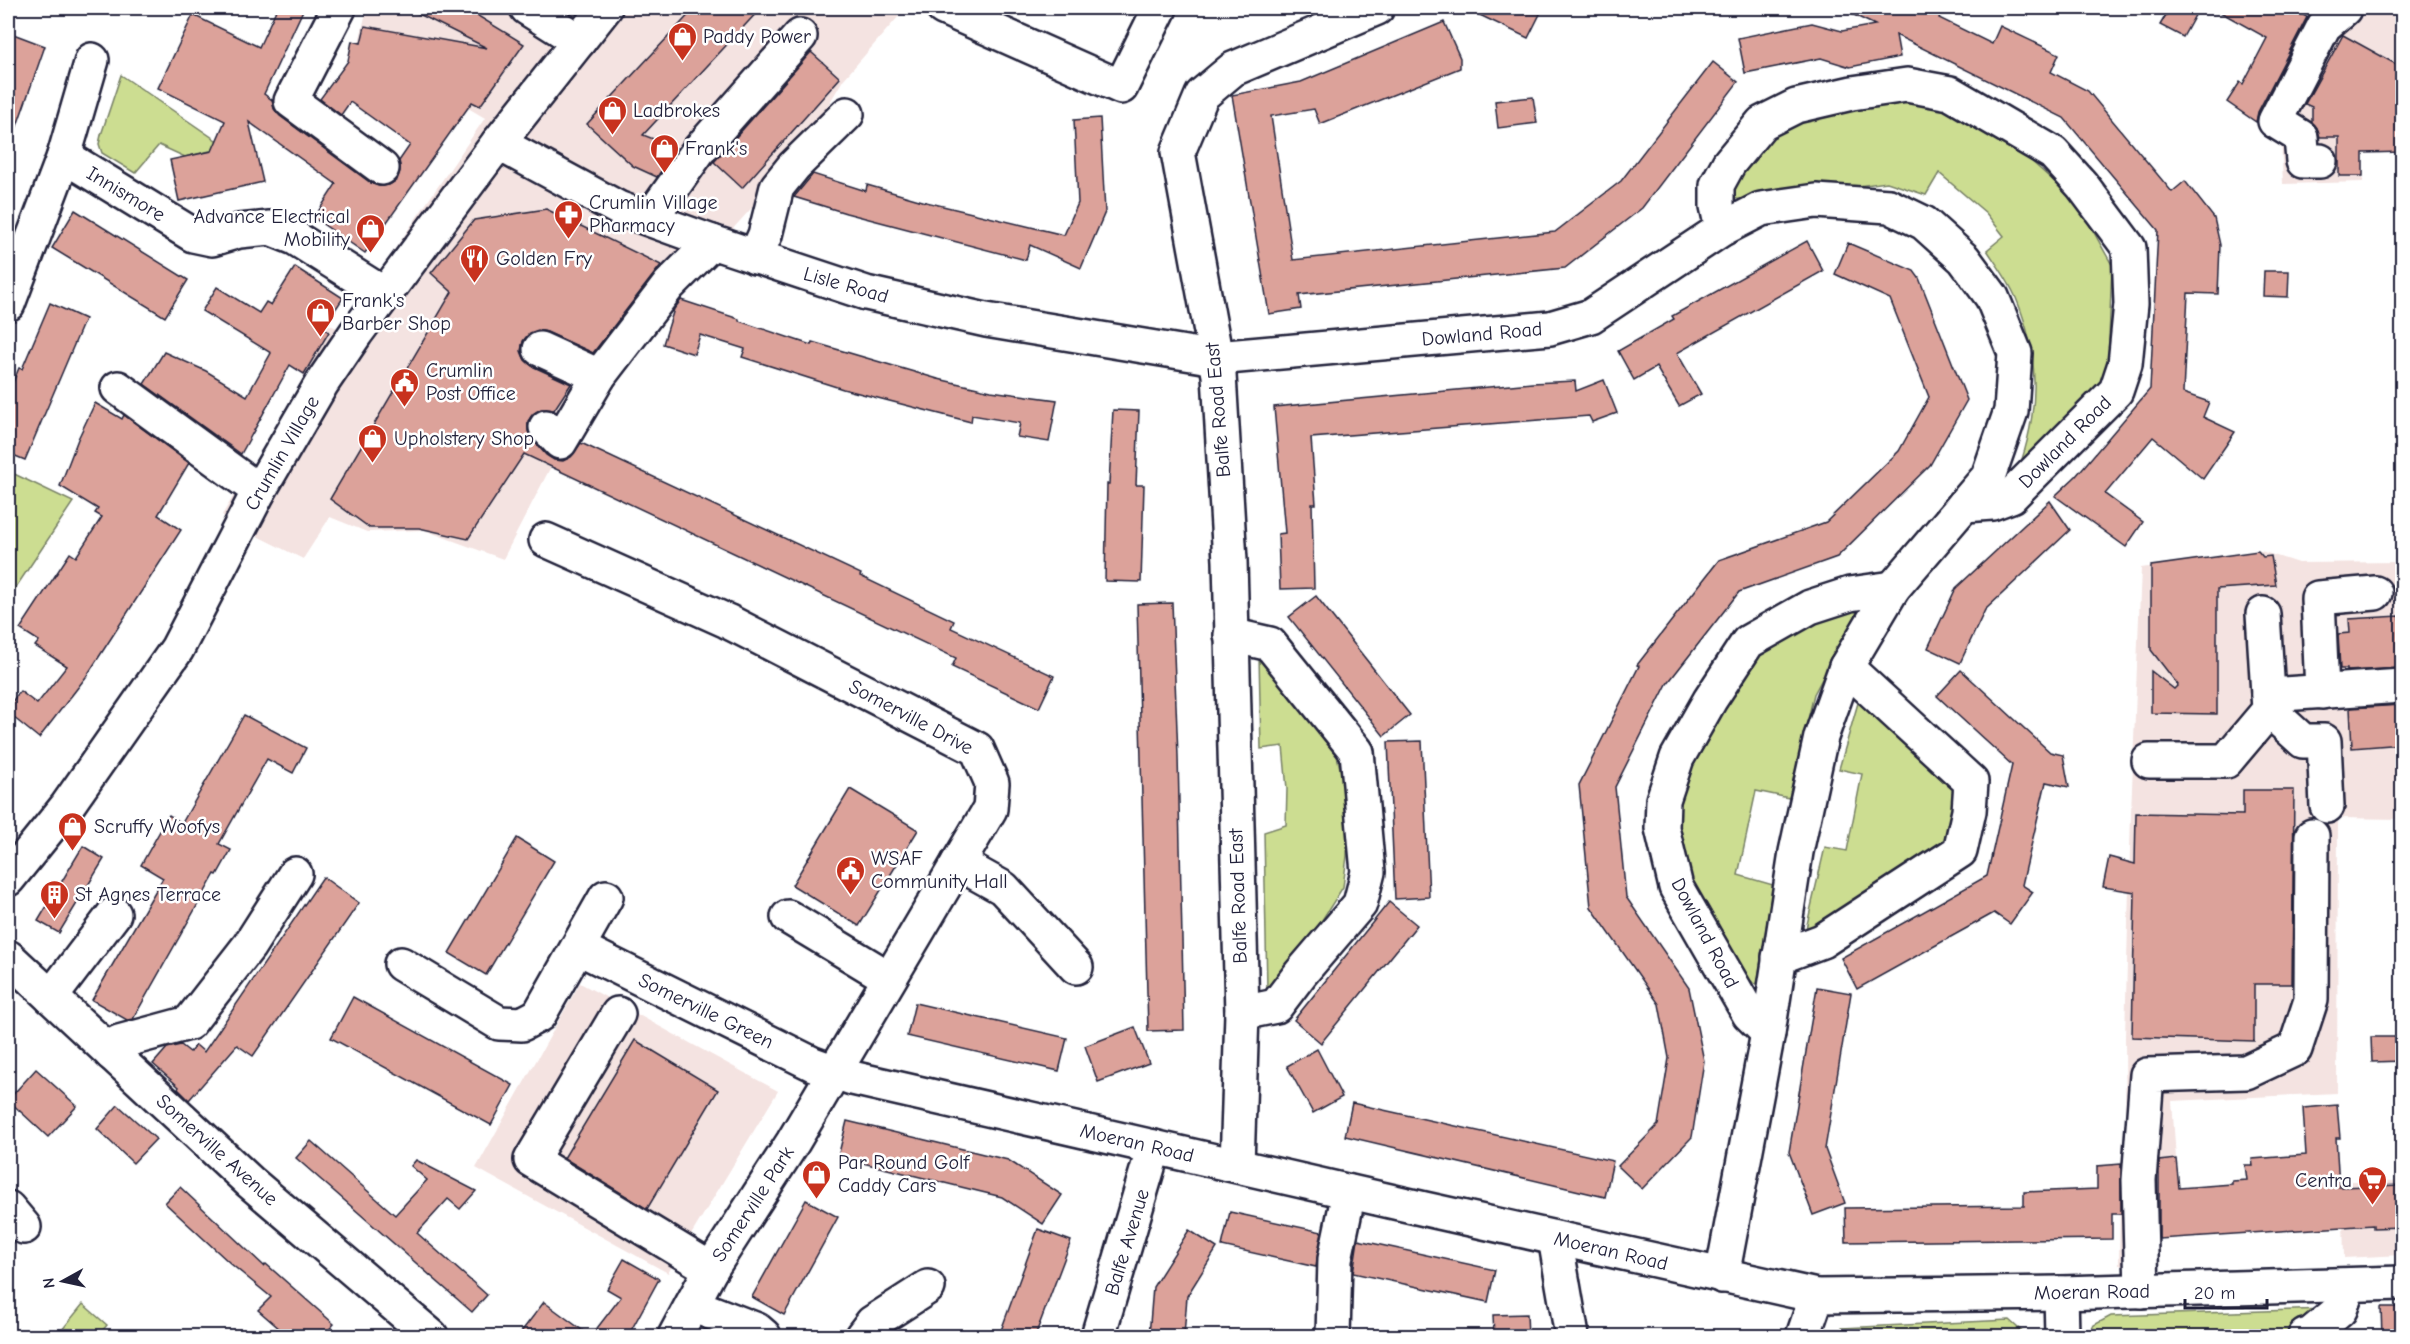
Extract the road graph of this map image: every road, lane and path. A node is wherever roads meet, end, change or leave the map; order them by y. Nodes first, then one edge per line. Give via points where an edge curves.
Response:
1 (339, 8) edge
2 (527, 8) edge
3 (605, 8) edge
4 (943, 8) edge
5 (1160, 8) edge
6 (1377, 8) edge
7 (2344, 9) dead end
8 (800, 36) dead end
9 (579, 41) junction
10 (92, 60) dead end
11 (847, 114) dead end
12 (498, 143) junction
13 (64, 156) junction
14 (2320, 161) dead end
15 (382, 168) dead end
16 (650, 219) junction
17 (1722, 229) junction
18 (712, 242) junction
19 (754, 257) junction
20 (384, 294) junction
21 (8, 304) edge
22 (540, 349) dead end
23 (1216, 358) junction
24 (599, 376) junction
25 (118, 388) dead end
26 (546, 427) dead end
27 (259, 491) junction
28 (1964, 505) junction
29 (546, 540) dead end
30 (1893, 588) junction
31 (2375, 594) dead end
32 (2263, 614) dead end
33 (1231, 635) junction
34 (1846, 667) junction
35 (2403, 687) edge
36 (2322, 692) junction
37 (2268, 703) junction
38 (2149, 761) dead end
39 (2326, 806) dead end
40 (2312, 836) dead end
41 (958, 863) junction
42 (295, 873) dead end
43 (8, 879) edge
44 (606, 897) dead end
45 (114, 914) dead end
46 (788, 917) dead end
47 (579, 948) junction
48 (8, 957) edge
49 (1779, 957) junction
50 (401, 964) dead end
51 (1076, 967) dead end
52 (890, 978) junction
53 (51, 997) junction
54 (1242, 1013) junction
55 (618, 1014) dead end
56 (1768, 1033) junction
57 (112, 1054) junction
58 (834, 1072) junction
59 (1154, 1147) junction
60 (1237, 1165) junction
61 (1349, 1191) junction
62 (1555, 1238) junction
63 (711, 1269) junction
64 (1722, 1276) junction
65 (2403, 1283) edge
66 (2349, 1284) junction
67 (928, 1287) dead end
68 (2142, 1291) junction
69 (2061, 1293) junction
70 (1817, 1296) junction
71 (692, 1305) junction
72 (431, 1336) edge
73 (675, 1336) edge
74 (764, 1336) edge
75 (862, 1336) edge
76 (1098, 1336) edge
77 (1332, 1336) edge
78 (1572, 1336) edge
79 (1803, 1336) edge
80 (2062, 1336) edge
81 (2305, 1336) edge

1 - 15 street via 291,101
2 - 9 street
3 - 9 street, Crumlin Village
4 - 5 street via 1121,87
6 - 23 street, Balfe Road East via 1233,69 1202,95 1178,153
7 - 14 street via 2324,26 2275,121 2301,137 2303,161
8 - 16 street via 699,150
9 - 12 street, Crumlin Village
10 - 13 street, Innismore
11 - 19 street via 777,187 765,235
12 - 16 street, Lisle Road via 618,208
12 - 20 street, Crumlin Village
13 - 20 street, Innismore via 193,235 212,239 270,228 295,238
13 - 21 street, Innismore
16 - 18 street, Lisle Road
17 - 23 street, Dowland Road via 1591,316 1550,328
17 - 28 street, Dowland Road via 1761,209 1816,201 1889,206 1924,223 1964,259 1992,297 2015,352 2011,411 1988,477
17 - 28 street, Dowland Road via 1717,185 1729,163 1762,123 1796,106 1907,85 1950,93 1991,116 2053,153 2082,185 2129,248 2125,364 2116,391 2011,496 1992,503
18 - 19 street, Lisle Road
18 - 24 street via 669,285
19 - 23 street, Lisle Road via 867,293 987,320
20 - 27 street, Crumlin Village via 322,383
22 - 24 street
23 - 33 street, Balfe Road East via 1229,538
24 - 26 street via 560,442
25 - 27 street
27 - 43 street, Crumlin Village via 177,649 67,806
28 - 30 street, Dowland Road
29 - 41 street, Somerville Drive via 727,621 977,749 992,783 990,809
30 - 34 street, Dowland Road
30 - 56 street, Dowland Road via 1850,594 1810,607 1748,642 1677,758 1663,800 1662,828 1676,887 1749,1014
31 - 36 street via 2318,597
32 - 37 street
33 - 54 street, Balfe Road East
33 - 54 street via 1270,644 1357,752 1368,872 1360,904 1276,1006
34 - 49 street, Dowland Road via 1821,737
34 - 49 street via 1971,782 1960,851 1822,941
35 - 36 street
36 - 37 street
37 - 38 street via 2226,761
37 - 39 street via 2303,741 2324,741
40 - 68 street via 2311,999 2295,1049 2246,1072 2147,1075 2139,1180
41 - 51 street via 1003,888
41 - 52 street, Somerville Drive
42 - 57 street via 249,946 189,1023 119,1042
44 - 47 street
45 - 53 street
46 - 52 street
47 - 50 street via 540,1015 522,1024 499,1023
47 - 58 street, Somerville Green
48 - 53 street, Somerville Avenue
49 - 56 street, Dowland Road
52 - 58 street, Somerville Drive
53 - 57 street, Somerville Avenue
54 - 60 street, Balfe Road East
55 - 63 street via 531,1160
56 - 64 street, Dowland Road
57 - 72 street, Somerville Avenue via 250,1182
58 - 59 street, Moeran Road
58 - 63 street, Somerville Park
59 - 60 street, Moeran Road
59 - 76 street, Balfe Avenue
60 - 61 street, Moeran Road
61 - 62 street, Moeran Road
61 - 77 street via 1335,1259
62 - 64 street, Moeran Road
62 - 78 street
63 - 71 street, Somerville Park
64 - 70 street, Moeran Road
65 - 66 street, Moeran Road
66 - 68 street, Moeran Road
66 - 81 street via 2340,1310
67 - 75 street via 872,1323
68 - 69 street, Moeran Road
69 - 70 street, Moeran Road
69 - 80 street
70 - 79 street
71 - 73 street, Somerville Park
71 - 74 street

